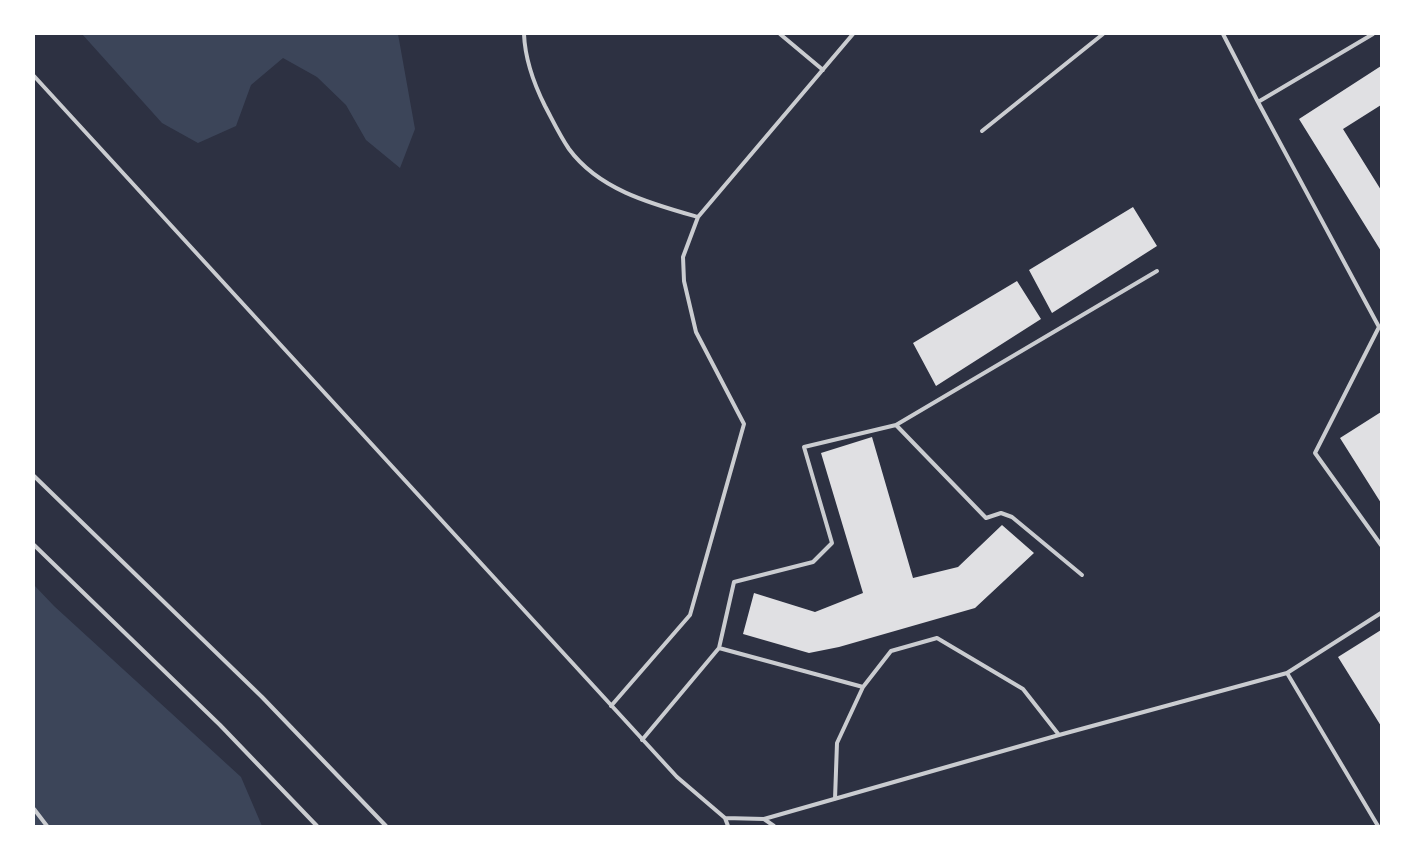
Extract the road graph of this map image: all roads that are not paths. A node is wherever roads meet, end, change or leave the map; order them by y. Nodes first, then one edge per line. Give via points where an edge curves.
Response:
1 (524, 34) edge
2 (780, 34) edge
3 (853, 34) edge
4 (1103, 34) edge
5 (1223, 34) edge
6 (1373, 34) edge
7 (823, 70) junction
8 (34, 76) edge
9 (1258, 102) junction
10 (982, 132) dead end
11 (698, 217) junction
12 (1157, 271) dead end
13 (896, 425) junction
14 (34, 476) edge
15 (34, 545) edge
16 (1381, 545) edge
17 (1082, 575) dead end
18 (1381, 612) edge
19 (719, 648) junction
20 (1287, 673) junction
21 (863, 687) junction
22 (611, 706) junction
23 (1058, 735) junction
24 (642, 740) junction
25 (836, 799) junction
26 (34, 810) edge
27 (725, 818) junction
28 (764, 819) junction
29 (47, 826) edge
30 (316, 826) edge
31 (386, 826) edge
32 (728, 826) edge
33 (774, 826) edge
34 (1378, 826) edge

1 - 11 lane via 538,91 570,150 588,169 620,191
2 - 7 lane
3 - 7 lane
4 - 10 lane
5 - 9 lane
6 - 9 lane
7 - 11 lane
8 - 22 lane
9 - 16 lane via 1379,327 1315,453
11 - 22 lane via 683,257 688,304 696,332 744,424 690,615
12 - 13 lane
13 - 17 lane via 986,518 1001,513 1012,517
13 - 19 lane via 804,447 832,543 813,562 734,582
14 - 31 lane via 262,697
15 - 30 lane via 220,725
18 - 20 lane
19 - 21 lane
19 - 24 lane
20 - 23 lane
20 - 34 lane
21 - 23 lane via 891,652 937,638 1023,689
21 - 25 lane via 837,744
22 - 24 lane
23 - 25 lane
24 - 27 lane via 677,777
25 - 28 lane
26 - 29 lane
27 - 28 lane
27 - 32 lane
28 - 33 lane

